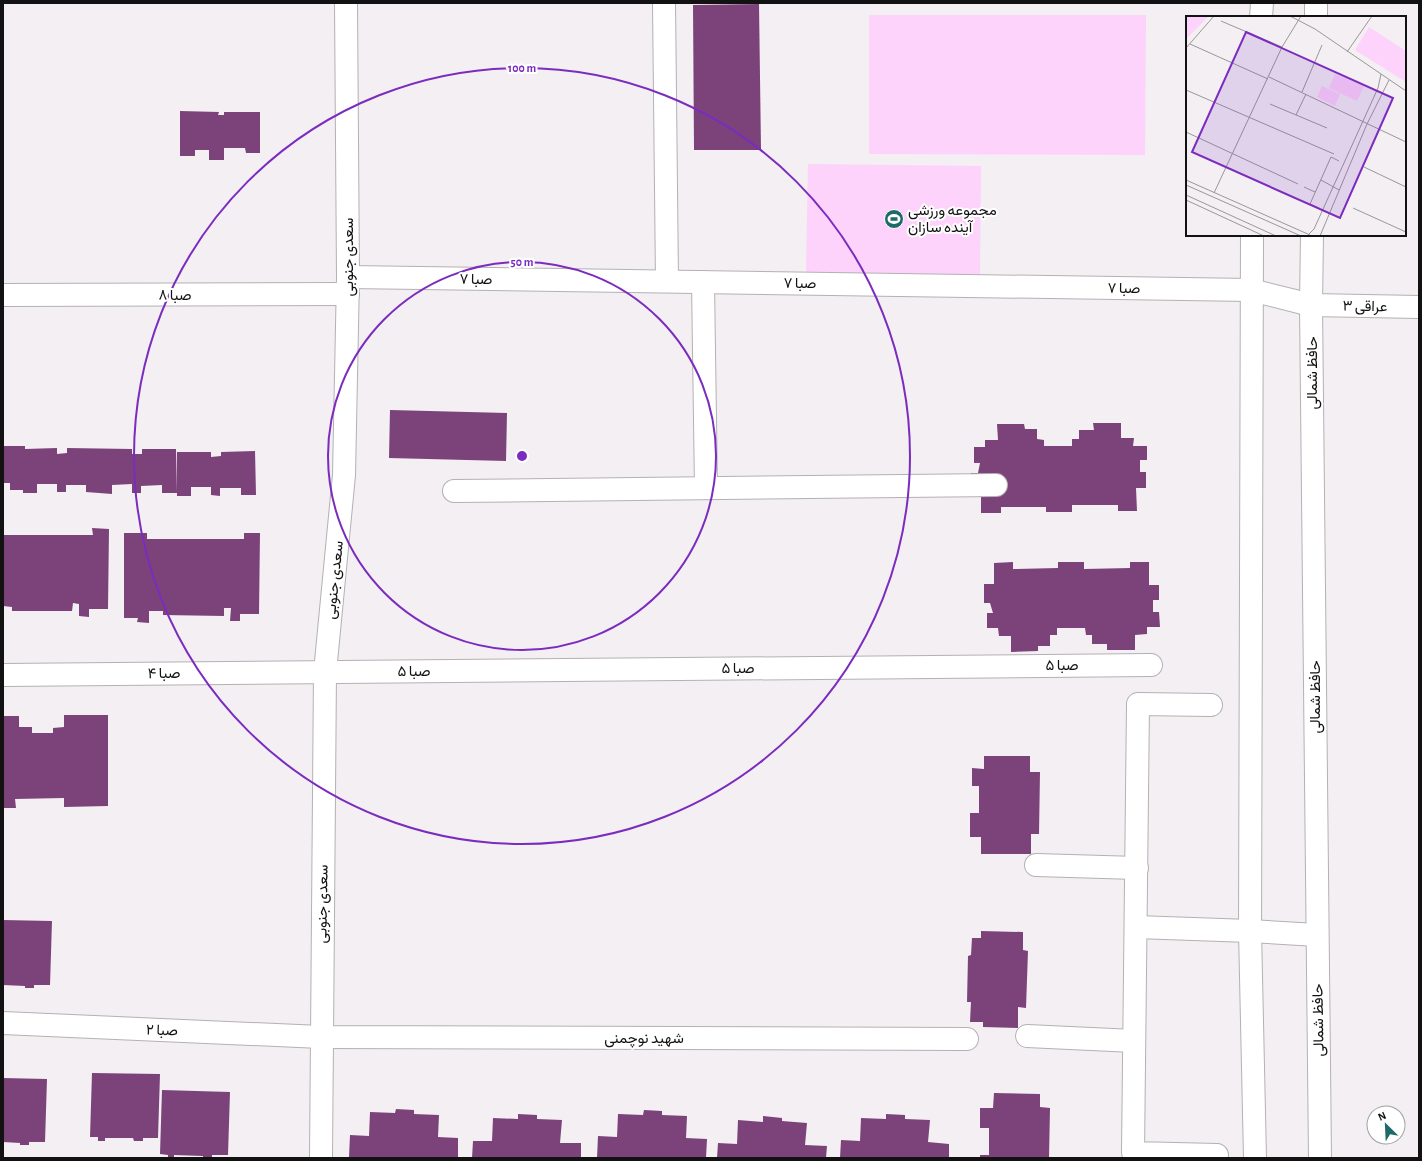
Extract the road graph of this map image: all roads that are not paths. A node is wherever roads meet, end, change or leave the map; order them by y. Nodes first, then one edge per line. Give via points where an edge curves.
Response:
1 (346, 3) edge
2 (664, 3) edge
3 (1262, 3) edge
4 (1316, 3) edge
5 (1261, 16) edge
6 (1316, 16) edge
7 (1252, 236) edge
8 (1312, 236) edge
9 (667, 282) junction
10 (704, 282) junction
11 (348, 285) junction
12 (1251, 290) junction
13 (3, 295) edge
14 (1311, 306) junction
15 (1419, 307) edge
16 (996, 485) dead end
17 (706, 488) junction
18 (454, 491) dead end
19 (1151, 665) dead end
20 (324, 672) junction
21 (3, 675) edge
22 (1211, 704) dead end
23 (1036, 865) dead end
24 (1137, 868) junction
25 (1136, 927) junction
26 (1250, 931) junction
27 (1317, 935) junction
28 (3, 1023) edge
29 (321, 1036) junction
30 (1027, 1036) dead end
31 (967, 1039) dead end
32 (1134, 1041) junction
33 (1217, 1155) dead end
34 (321, 1158) edge
35 (1255, 1158) edge
36 (1320, 1158) edge

1 - 11 street, سعدی جنوبی
2 - 9 street
3 - 5 street
4 - 6 street
7 - 12 street
8 - 14 street, حافظ شمالی
9 - 10 street, صبا ۷
9 - 11 street, صبا ۷
10 - 12 street, صبا ۷
10 - 17 street
11 - 13 street, صبا ۸
11 - 20 street, سعدی جنوبی via 344,475
12 - 14 street, صبا ۷
12 - 26 street
14 - 15 street, عراقی ۳
14 - 27 street, حافظ شمالی
16 - 17 street
17 - 18 street
19 - 20 street, صبا ۵
20 - 21 street, صبا ۴
20 - 29 street, سعدی جنوبی
22 - 24 street via 1138,704
23 - 24 street
24 - 25 street
25 - 26 street
25 - 32 street
26 - 27 street
26 - 35 street
27 - 36 street, حافظ شمالی
28 - 29 street, صبا ۲
29 - 31 street, شهید نوچمنی
29 - 34 street, سعدی جنوبی
30 - 32 street
32 - 33 street via 1133,1153

